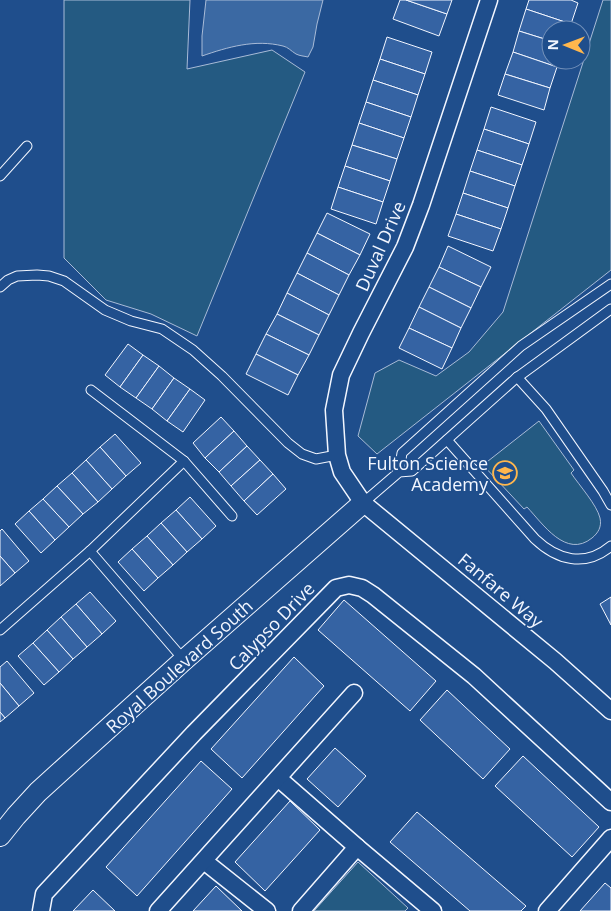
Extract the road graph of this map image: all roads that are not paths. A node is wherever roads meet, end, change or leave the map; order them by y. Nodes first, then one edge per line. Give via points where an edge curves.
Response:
1 (488, 0) edge
2 (27, 146) dead end
3 (0, 176) edge
4 (611, 284) edge
5 (0, 287) edge
6 (611, 309) edge
7 (517, 377) junction
8 (91, 390) dead end
9 (447, 440) junction
10 (337, 455) junction
11 (184, 461) junction
12 (399, 472) junction
13 (364, 503) junction
14 (611, 505) edge
15 (232, 516) dead end
16 (611, 546) edge
17 (90, 551) junction
18 (0, 630) edge
19 (184, 660) junction
20 (354, 693) dead end
21 (611, 711) edge
22 (278, 778) junction
23 (611, 802) edge
24 (0, 836) edge
25 (611, 838) edge
26 (358, 847) junction
27 (204, 861) junction
28 (425, 909) edge
29 (41, 911) edge
30 (158, 911) edge
31 (267, 911) edge
32 (301, 911) edge
33 (546, 911) edge

1 - 10 street, Duval Drive via 406,247 341,375 334,410
2 - 3 lane
4 - 12 lane via 507,358 402,453
5 - 10 lane via 17,276 49,276 64,281 105,310 162,329 215,369 302,454 316,459
6 - 7 lane
7 - 9 lane
7 - 14 lane via 546,409
8 - 11 lane
9 - 12 lane via 412,471
9 - 16 lane via 546,549 564,558 576,559 601,554
10 - 13 street, Duval Drive via 342,472
11 - 15 lane
11 - 17 lane
12 - 13 lane
13 - 19 street, Royal Boulevard South
13 - 21 street, Fanfare Way
17 - 18 lane
17 - 19 lane
19 - 24 street, Royal Boulevard South via 38,792
20 - 22 street
22 - 26 street
22 - 27 street
23 - 29 street, Calypso Drive via 474,676 374,595 349,585 336,588 194,733 44,894
25 - 33 street
26 - 28 street
26 - 32 street
27 - 30 street
27 - 31 street

